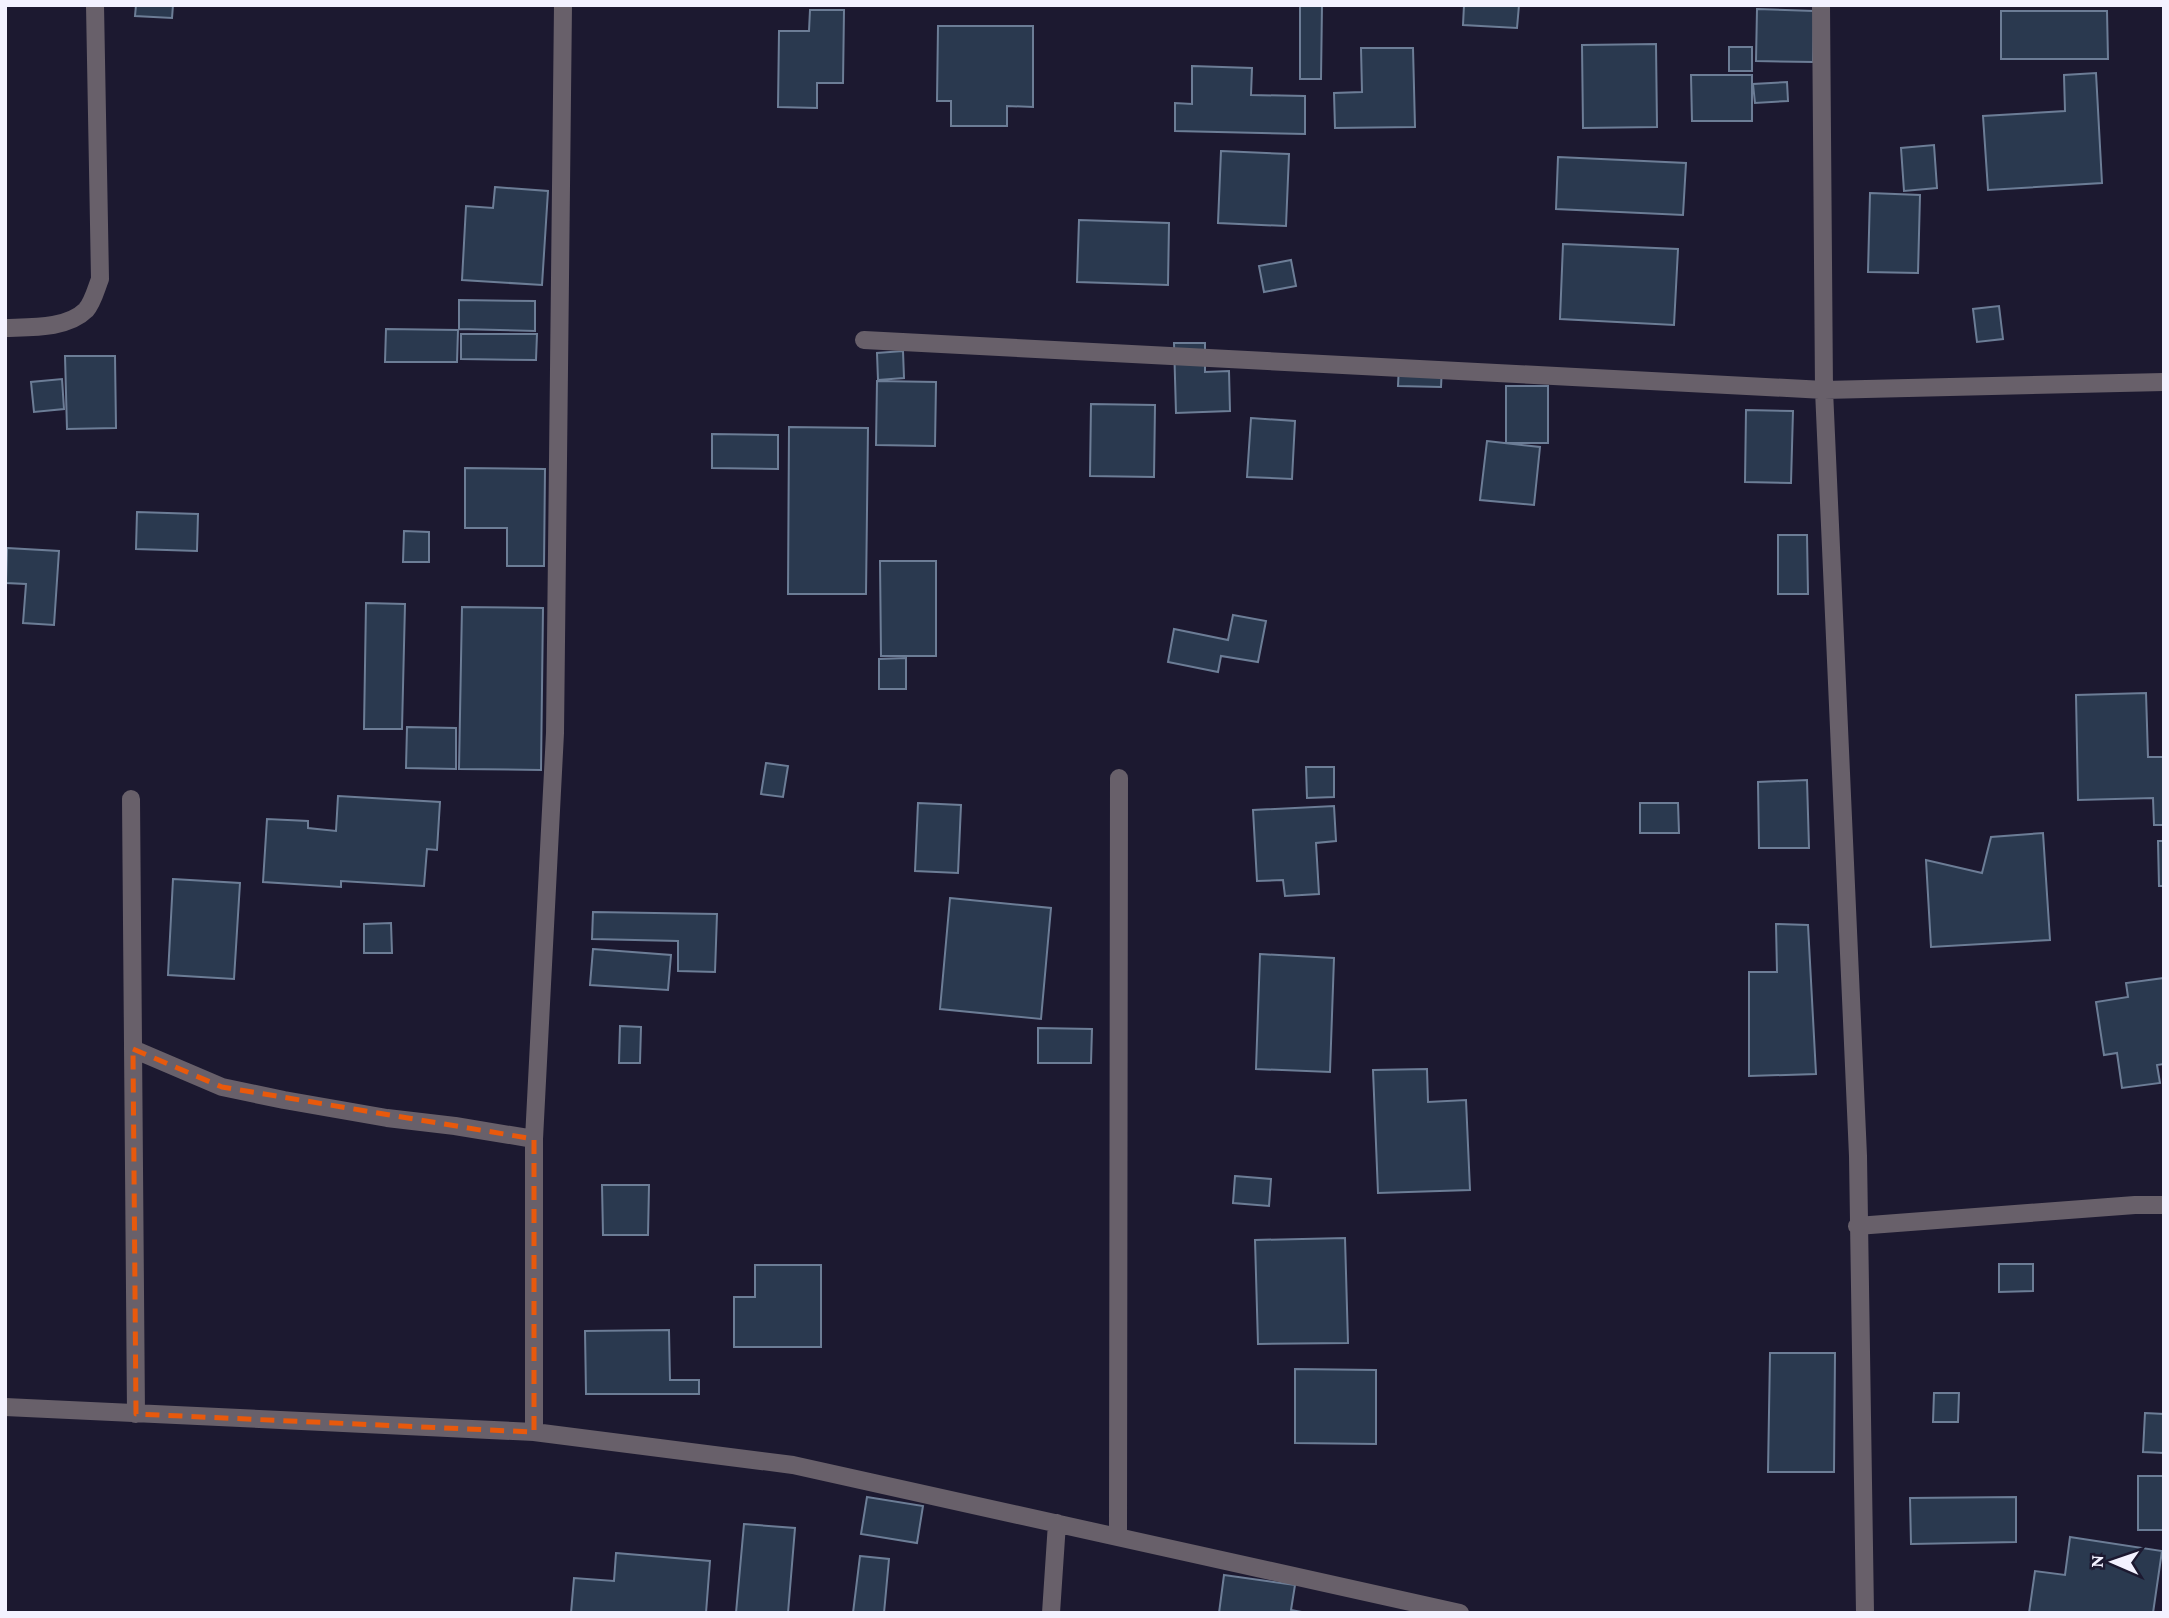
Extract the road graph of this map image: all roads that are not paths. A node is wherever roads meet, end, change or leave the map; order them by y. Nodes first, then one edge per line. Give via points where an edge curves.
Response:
1 (95, 5) edge
2 (563, 5) edge
3 (1821, 5) edge
4 (5, 328) edge
5 (864, 340) dead end
6 (2164, 382) edge
7 (1824, 390) junction
8 (1119, 778) dead end
9 (131, 799) dead end
10 (132, 1049) junction
11 (534, 1139) junction
12 (2164, 1205) edge
13 (1857, 1226) junction
14 (5, 1407) edge
15 (136, 1414) junction
16 (534, 1432) junction
17 (1057, 1523) junction
18 (1118, 1536) junction
19 (1051, 1613) edge
20 (1460, 1613) edge
21 (1865, 1613) edge

1 - 4 street via 100,279 86,310 69,320
2 - 11 street via 555,733
3 - 7 street
5 - 7 street
6 - 7 street
7 - 13 street
8 - 18 street
9 - 10 street
10 - 11 street via 222,1087
10 - 15 street
11 - 16 street
12 - 13 street
13 - 21 street
14 - 15 street
15 - 16 street
16 - 17 street via 793,1465
17 - 18 street
17 - 19 street
18 - 20 street

